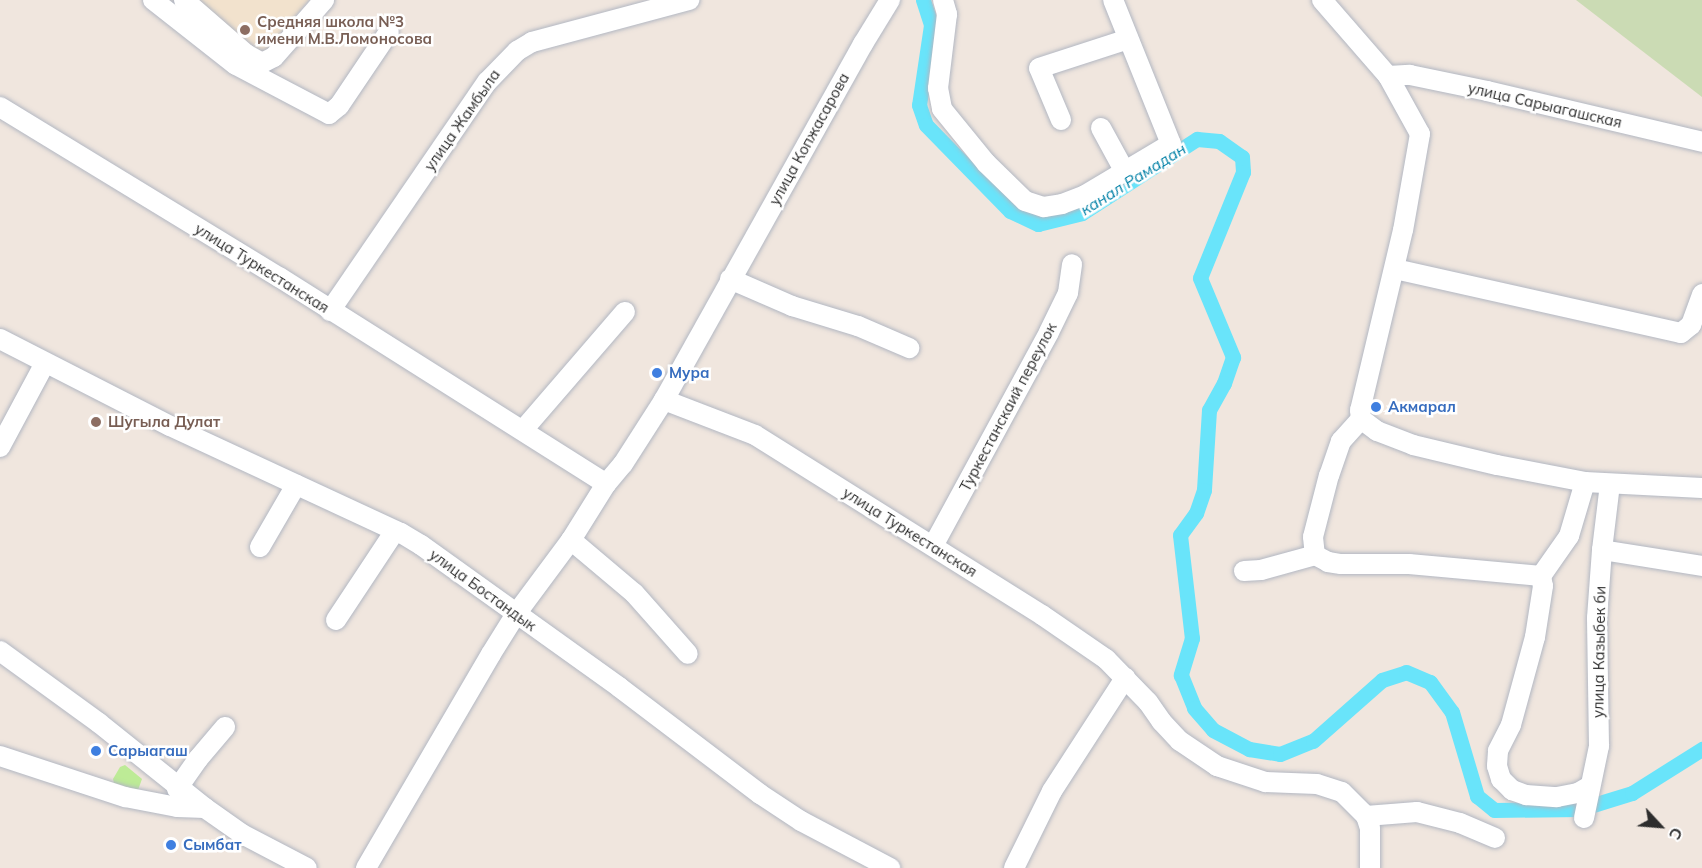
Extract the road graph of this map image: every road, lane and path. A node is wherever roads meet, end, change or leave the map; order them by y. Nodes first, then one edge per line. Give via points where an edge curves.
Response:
1 (153, 0) edge
2 (184, 0) edge
3 (324, 0) edge
4 (689, 0) edge
5 (890, 0) edge
6 (942, 0) edge
7 (1113, 0) edge
8 (1322, 0) edge
9 (389, 32) dead end
10 (1128, 39) junction
11 (1388, 76) junction
12 (0, 107) edge
13 (1061, 120) dead end
14 (1101, 128) dead end
15 (1702, 142) edge
16 (1125, 172) junction
17 (1072, 264) dead end
18 (1395, 269) junction
19 (730, 279) junction
20 (1702, 294) edge
21 (330, 310) junction
22 (625, 312) dead end
23 (1696, 325) edge
24 (0, 339) edge
25 (909, 348) dead end
26 (45, 363) junction
27 (664, 400) junction
28 (1361, 419) junction
29 (523, 430) junction
30 (0, 447) edge
31 (1585, 482) junction
32 (606, 484) junction
33 (1610, 484) junction
34 (296, 485) junction
35 (1702, 488) edge
36 (395, 531) junction
37 (571, 540) junction
38 (933, 546) junction
39 (261, 547) dead end
40 (1602, 550) junction
41 (1315, 555) junction
42 (1702, 566) edge
43 (1244, 571) dead end
44 (1541, 576) junction
45 (516, 614) junction
46 (336, 620) dead end
47 (0, 651) edge
48 (688, 654) dead end
49 (1125, 678) junction
50 (225, 728) dead end
51 (0, 756) edge
52 (177, 789) junction
53 (205, 808) junction
54 (1366, 816) junction
55 (1495, 838) dead end
56 (278, 862) edge
57 (307, 868) edge
58 (366, 868) edge
59 (891, 868) edge
60 (1014, 868) edge
61 (1370, 868) edge

1 - 9 street via 243,69 329,114 339,106
2 - 3 street via 246,54 262,63 274,57
4 - 21 street, улица Жамбыла via 532,42 517,51 487,82
5 - 19 street, улица Копжасарова
6 - 16 street via 947,14 938,88 942,109 986,163 1025,201 1044,207 1062,204
7 - 10 street
8 - 11 street
10 - 13 street via 1039,68
10 - 16 street via 1171,144
11 - 15 street, улица Сарыагашская via 1410,75 1487,91
11 - 18 street via 1420,134
12 - 21 street, улица Туркестанская
14 - 16 street
17 - 38 street, Туркестанскаий переулок via 1068,293 1049,332
18 - 23 street via 1681,333
18 - 28 street
19 - 25 street
19 - 27 street, улица Копжасарова
20 - 23 street
21 - 29 street, улица Туркестанская
22 - 29 street
24 - 26 street, улица Бостандык
26 - 30 street
26 - 34 street, улица Бостандык
27 - 32 street
27 - 38 street, улица Туркестанская via 755,435
28 - 31 street via 1377,431 1413,445
28 - 41 street via 1341,441 1329,475 1313,537
29 - 32 street, улица Туркестанская
31 - 33 street
31 - 44 street via 1569,536
32 - 37 street
33 - 35 street
33 - 40 street, улица Казыбек би
34 - 36 street, улица Бостандык
34 - 39 street
36 - 45 street, улица Бостандык
36 - 46 street
37 - 45 street
37 - 48 street via 634,593
38 - 49 street, улица Туркестанская via 1106,659
40 - 42 street
40 - 44 street, улица Казыбек би via 1597,618 1599,746 1587,801 1578,793 1557,797 1512,790 1501,779 1497,766 1498,751 1511,725 1535,637
41 - 43 street
41 - 44 street via 1341,564 1409,564
45 - 58 street
45 - 59 street, улица Бостандык via 760,794 801,821
47 - 52 street via 99,723
49 - 54 street, улица Туркестанская via 1180,741 1217,766 1265,782 1328,787 1341,792
49 - 60 street via 1052,790
50 - 52 street
51 - 53 street via 125,797
52 - 53 street
53 - 56 street
54 - 55 street via 1418,812
54 - 61 street via 1370,828
56 - 57 street

